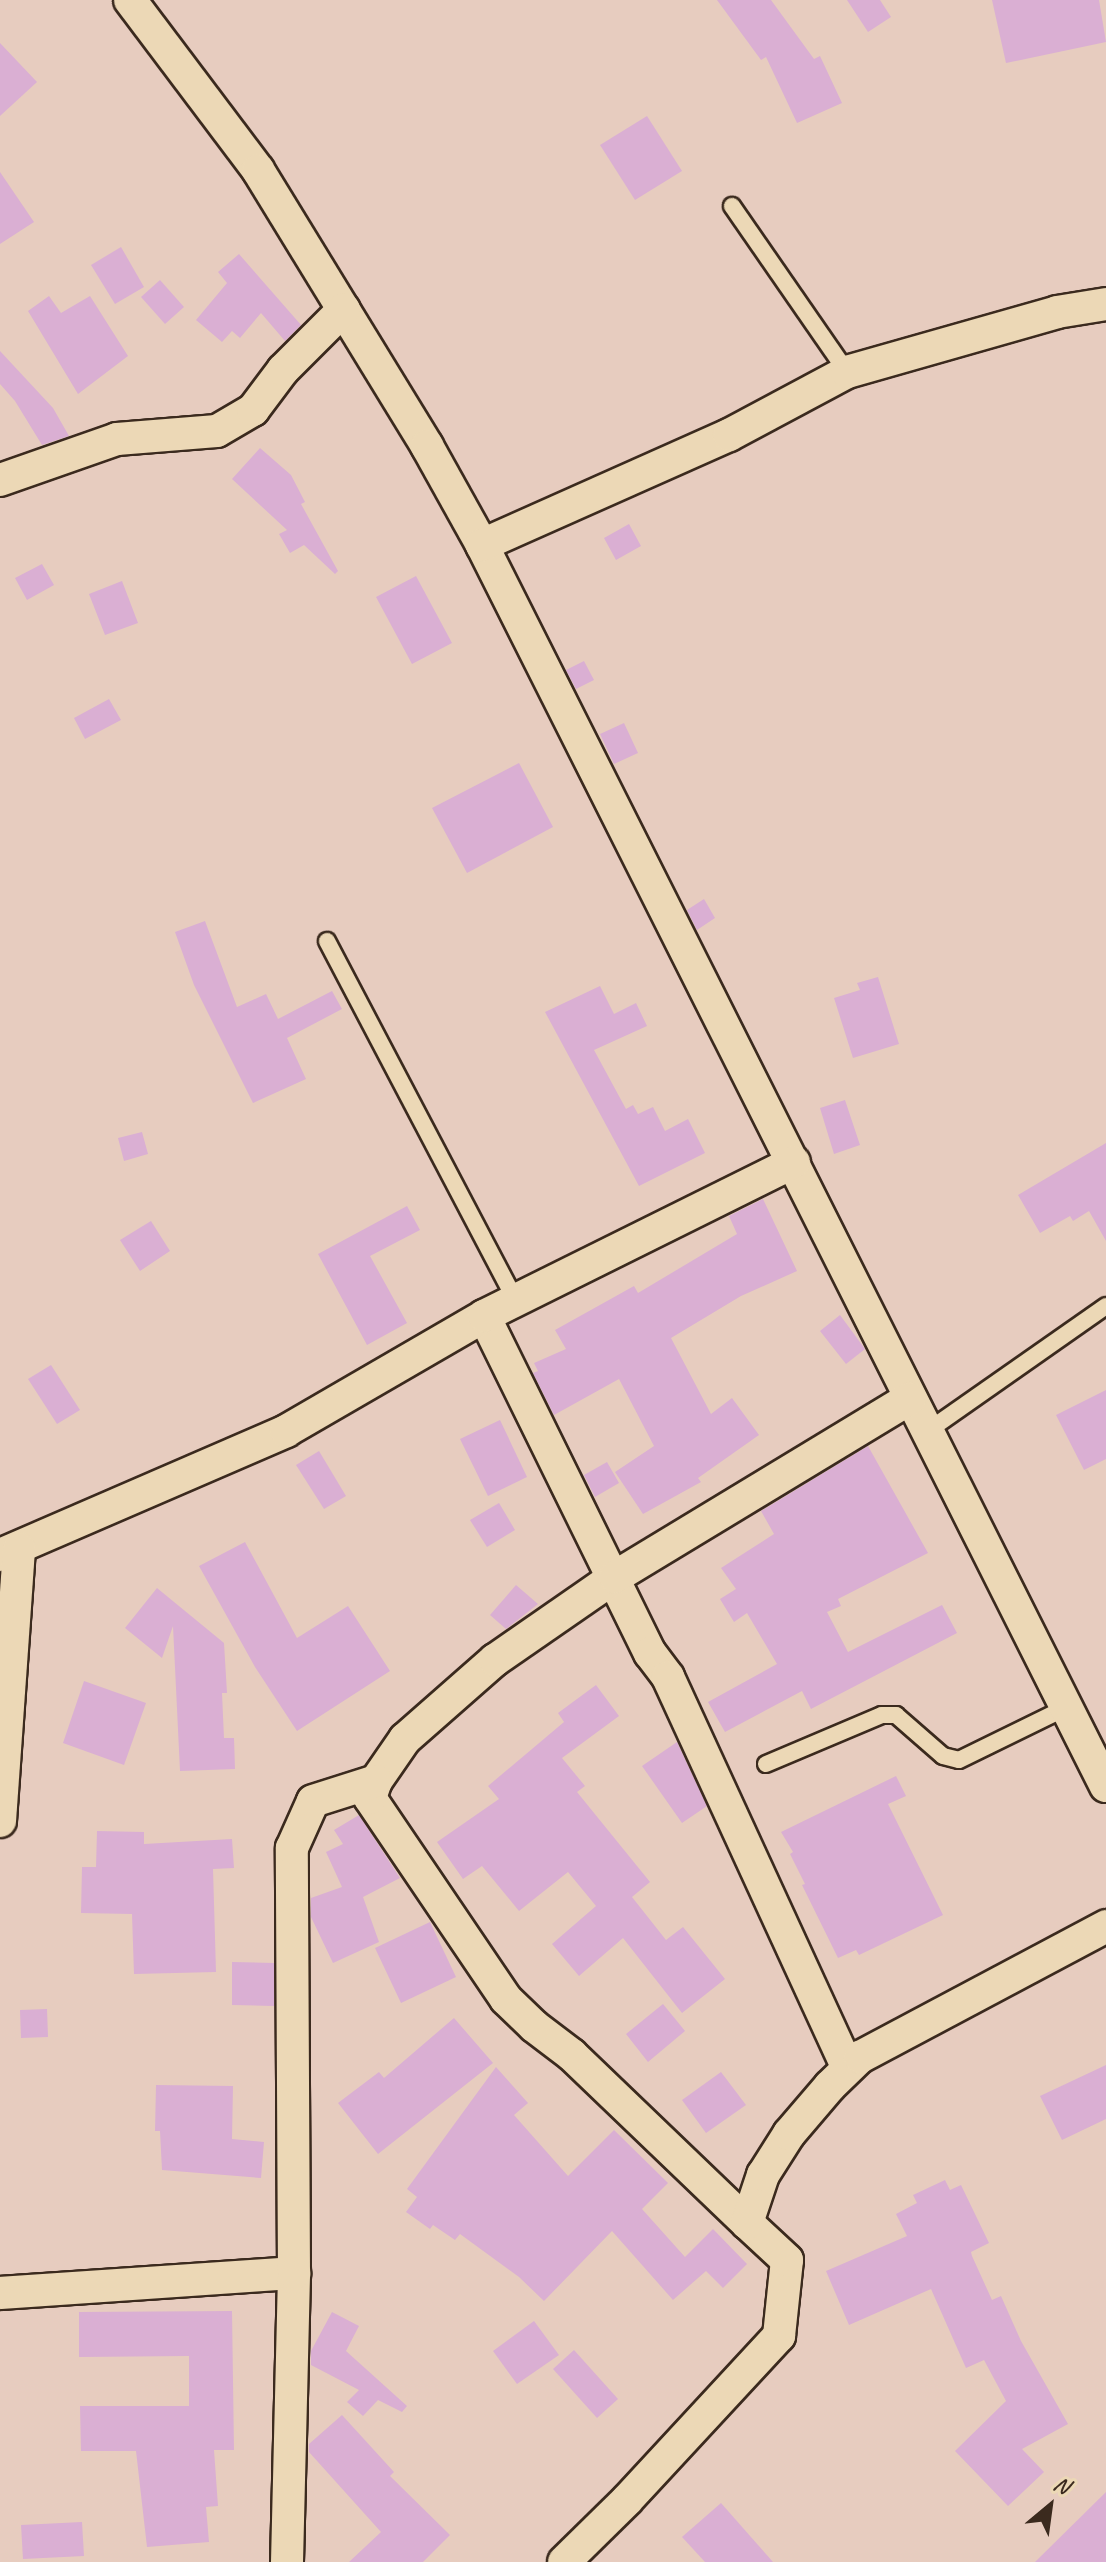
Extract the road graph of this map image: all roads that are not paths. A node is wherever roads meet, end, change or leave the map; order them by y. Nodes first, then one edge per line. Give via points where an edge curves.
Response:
1 (130, 0) edge
2 (732, 206) dead end
3 (1106, 304) edge
4 (344, 309) junction
5 (847, 372) junction
6 (0, 480) edge
7 (482, 545) junction
8 (327, 941) dead end
9 (794, 1162) junction
10 (516, 1301) junction
11 (1106, 1306) edge
12 (484, 1316) junction
13 (910, 1398) junction
14 (929, 1430) junction
15 (9, 1552) edge
16 (615, 1577) junction
17 (1067, 1707) junction
18 (766, 1764) dead end
19 (376, 1781) junction
20 (1106, 1786) edge
21 (0, 1821) edge
22 (1106, 1926) edge
23 (848, 2068) junction
24 (747, 2223) junction
25 (294, 2273) junction
26 (0, 2293) edge
27 (287, 2562) edge
28 (564, 2562) edge

1 - 4 street via 258,170
2 - 5 lane
3 - 5 street via 1057,312
4 - 6 street via 283,370 253,410 217,431 117,439
4 - 7 street
5 - 7 street via 729,435
7 - 9 street
8 - 10 lane
9 - 10 street
9 - 13 street
10 - 12 street
11 - 14 lane
12 - 15 street via 286,1431
12 - 16 street
13 - 14 street
13 - 16 street
14 - 17 street
15 - 21 street
16 - 19 street via 465,1684 405,1739
16 - 23 street via 650,1653 668,1677
17 - 18 lane via 959,1760 943,1756 896,1715 882,1715
17 - 20 street
19 - 24 street via 370,1798 506,1999
19 - 25 street via 313,1801 292,1848
22 - 23 street
23 - 24 street via 789,2134 763,2175
24 - 28 street via 787,2260 779,2336
25 - 26 street
25 - 27 street

